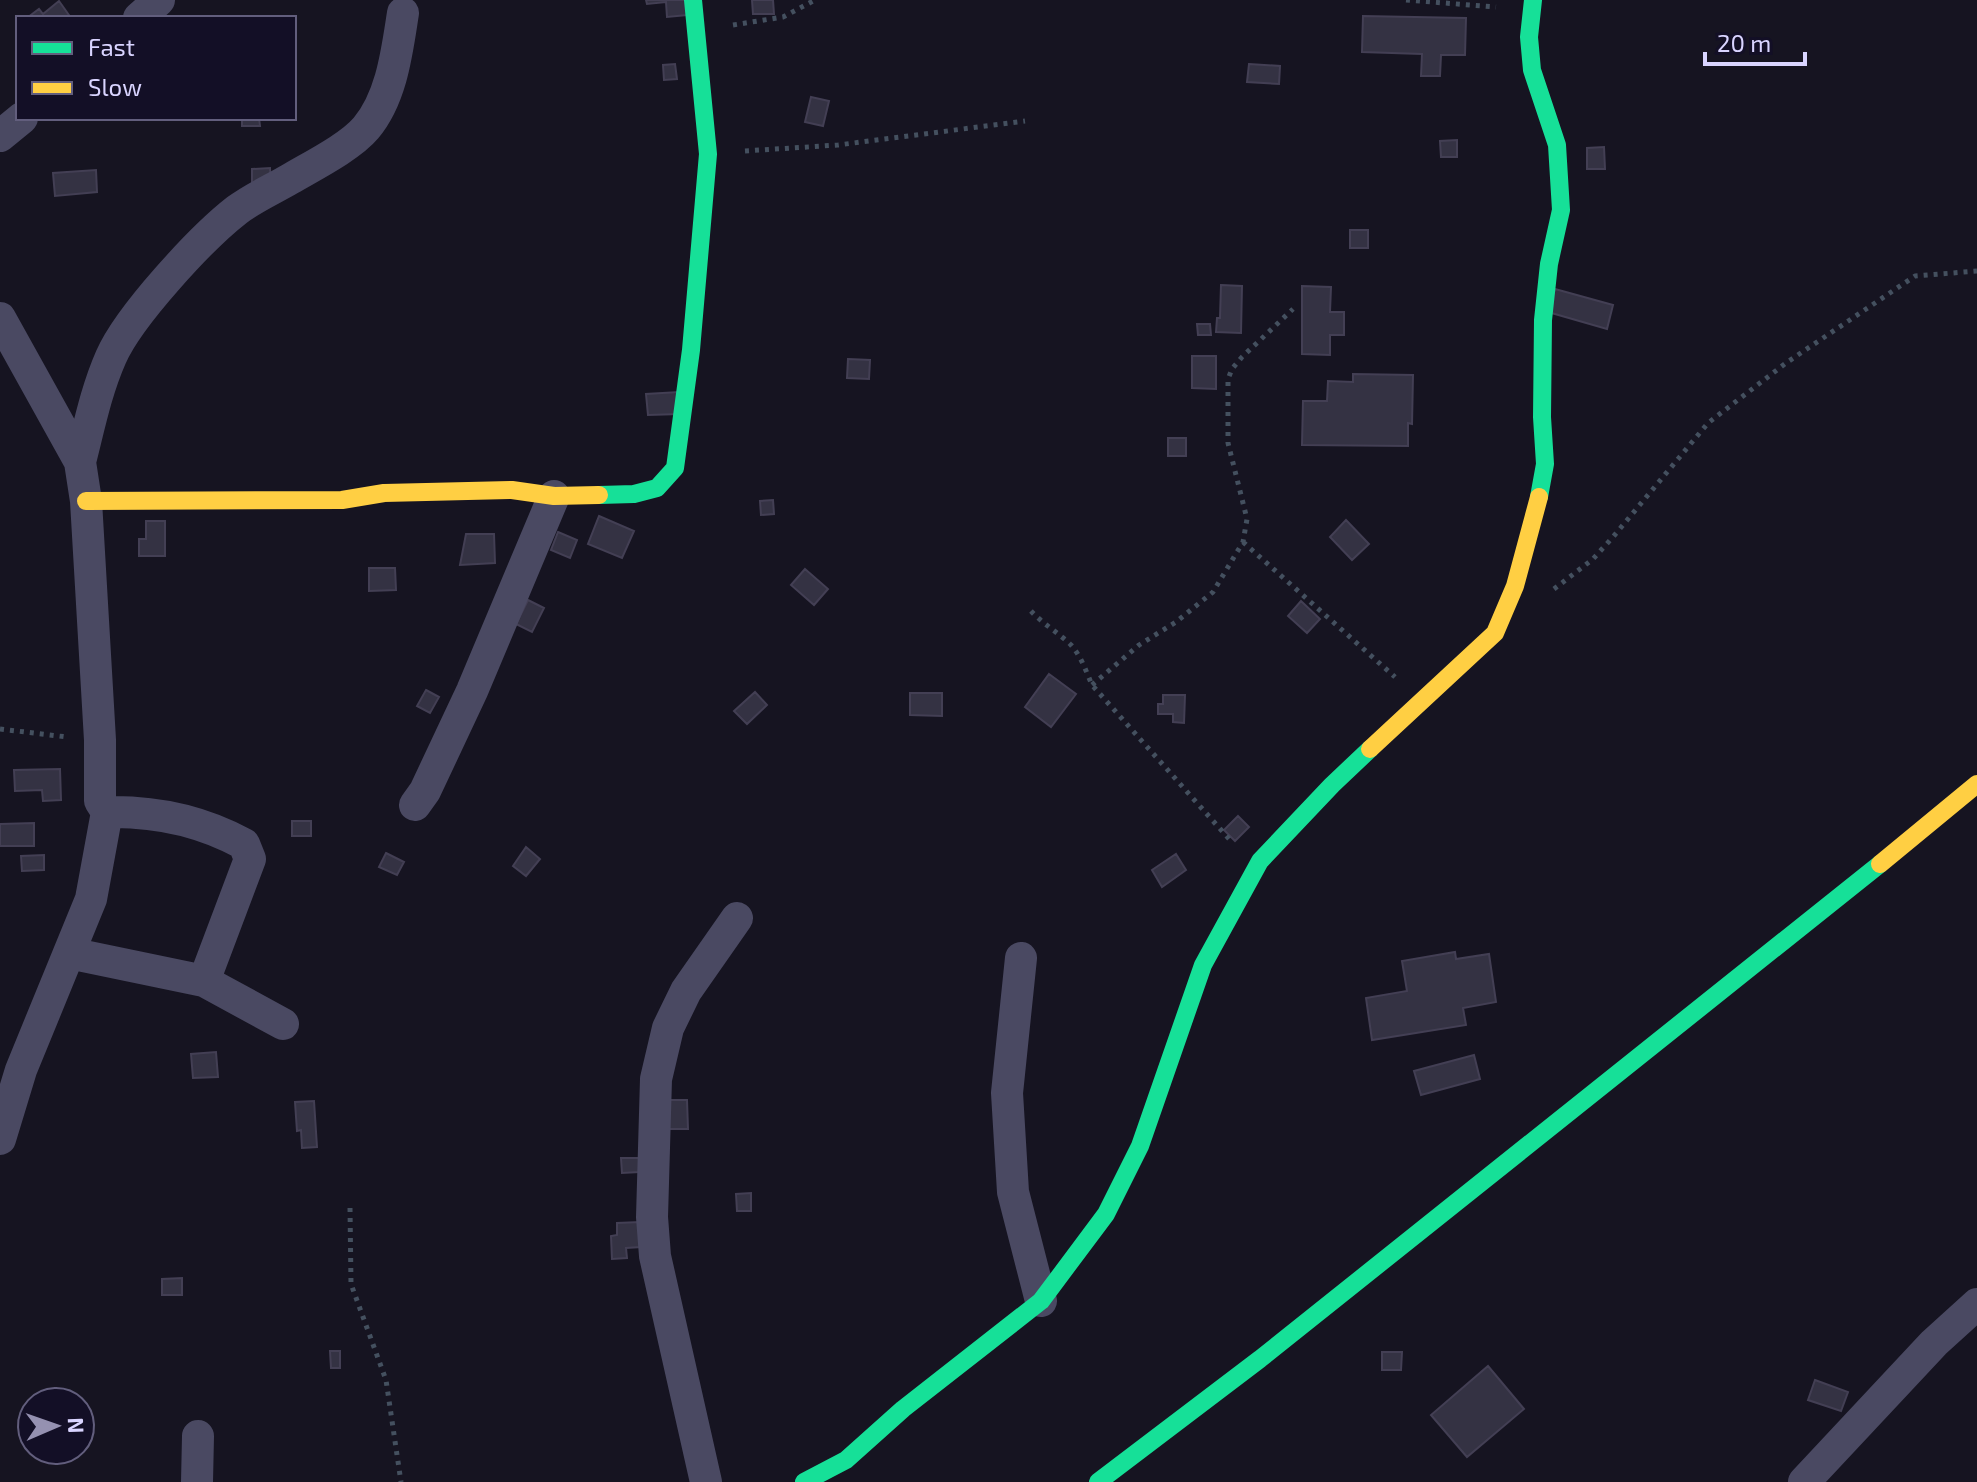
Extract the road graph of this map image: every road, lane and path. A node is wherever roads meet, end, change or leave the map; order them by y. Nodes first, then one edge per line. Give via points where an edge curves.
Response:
1 (159, 0) edge
2 (693, 0) edge
3 (815, 0) edge
4 (1406, 0) edge
5 (1532, 5) edge
6 (403, 13) dead end
7 (141, 16) edge
8 (697, 31) junction
9 (20, 120) edge
10 (1025, 121) dead end
11 (0, 136) edge
12 (708, 154) junction
13 (1977, 271) edge
14 (1293, 309) dead end
15 (0, 318) edge
16 (80, 462) junction
17 (554, 496) junction
18 (86, 501) junction
19 (1243, 542) junction
20 (1551, 591) dead end
21 (1031, 611) dead end
22 (1092, 685) junction
23 (1425, 697) junction
24 (0, 729) edge
25 (100, 740) junction
26 (1977, 784) edge
27 (415, 805) dead end
28 (107, 812) junction
29 (1260, 861) junction
30 (737, 918) dead end
31 (69, 953) junction
32 (1021, 958) dead end
33 (204, 981) junction
34 (283, 1024) dead end
35 (0, 1139) edge
36 (350, 1208) dead end
37 (1041, 1301) junction
38 (1977, 1304) edge
39 (198, 1436) dead end
40 (197, 1482) edge
41 (401, 1482) edge
42 (706, 1482) edge
43 (804, 1482) edge
44 (1098, 1482) edge
45 (1804, 1482) edge

1 - 7 street
2 - 8 street
3 - 8 path via 783,17
4 - 5 path
5 - 23 street via 1532,70 1557,145 1561,210 1543,320 1545,464 1515,586 1495,633
6 - 16 street via 391,75 366,128 238,209 128,327 102,380
8 - 12 street
9 - 11 street
10 - 12 path via 838,145
12 - 17 street via 675,468 657,488 634,494
13 - 20 path via 1915,276 1786,363 1708,423 1593,559
14 - 19 path via 1242,357 1228,379 1228,443 1247,519
15 - 16 street
16 - 18 street
17 - 18 street via 512,490 384,493 342,500
17 - 27 street via 472,691
18 - 25 street
19 - 22 path via 1213,592
19 - 23 path via 1387,671
21 - 22 path via 1070,643
22 - 29 path via 1225,835
23 - 29 street
24 - 25 path
25 - 28 street via 100,801
26 - 44 street via 1769,955
28 - 31 street via 91,899
28 - 33 street via 140,811 216,829 244,844 250,859
29 - 37 street via 1203,965 1140,1146 1106,1214
30 - 42 street via 686,991 668,1028 656,1079 655,1256
31 - 33 street
31 - 35 street via 21,1070
32 - 37 street via 1007,1108 1013,1192
33 - 34 street
36 - 41 path via 351,1284 386,1380
37 - 43 street via 846,1460
38 - 45 street
39 - 40 street

